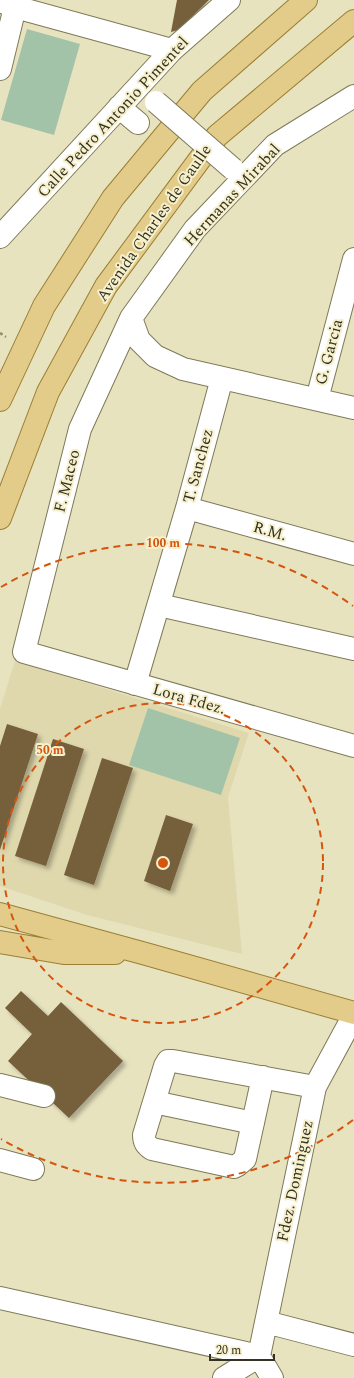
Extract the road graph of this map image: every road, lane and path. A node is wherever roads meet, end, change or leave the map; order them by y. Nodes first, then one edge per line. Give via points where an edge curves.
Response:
1 (229, 0) edge
2 (306, 0) edge
3 (7, 4) edge
4 (354, 21) edge
5 (172, 50) junction
6 (0, 69) edge
7 (354, 96) edge
8 (156, 102) dead end
9 (119, 107) junction
10 (138, 123) dead end
11 (228, 182) junction
12 (0, 238) edge
13 (354, 259) edge
14 (131, 318) junction
15 (222, 378) junction
16 (317, 399) junction
17 (0, 400) edge
18 (354, 408) edge
19 (187, 508) junction
20 (0, 518) edge
21 (354, 554) edge
22 (159, 605) junction
23 (354, 649) edge
24 (24, 652) joint
25 (135, 684) junction
26 (354, 746) edge
27 (0, 914) edge
28 (0, 942) edge
29 (146, 954) junction
30 (354, 1014) edge
31 (264, 1077) junction
32 (0, 1085) edge
33 (315, 1087) junction
34 (44, 1096) dead end
35 (154, 1102) junction
36 (253, 1123) junction
37 (0, 1160) edge
38 (33, 1169) dead end
39 (0, 1298) edge
40 (266, 1322) junction
41 (354, 1345) edge
42 (259, 1356) junction
43 (224, 1378) edge
44 (272, 1378) edge

1 - 5 street, Calle Pedro Antonio Pimentel
2 - 17 main road via 202,91 113,198 44,306
3 - 5 street
3 - 6 street
4 - 20 main road, Avenida Charles de Gaulle via 217,136 106,286 48,392
5 - 9 street, Calle Pedro Antonio Pimentel
7 - 11 street, Hermanas Mirabal via 276,145
8 - 11 street, bridge
9 - 10 street
9 - 12 street, Calle Pedro Antonio Pimentel
11 - 14 street, Hermanas Mirabal
13 - 16 street, G. Garcia
14 - 15 street via 139,340 156,356 183,369
14 - 24 street, F. Maceo via 80,429
15 - 16 street
15 - 19 street, T. Sanchez
16 - 18 street
19 - 21 street, R.M.
19 - 22 street, T. Sanchez
22 - 23 street
22 - 25 street, T. Sanchez
24 - 25 street, Lora Fdez.
25 - 26 street, Lora Fdez.
27 - 29 main road
28 - 29 main road via 64,953
29 - 30 main road
30 - 33 street, Fdez. Dominguez
31 - 33 street
31 - 35 street via 168,1061 164,1066
31 - 36 street
32 - 34 street
33 - 40 street, Fdez. Dominguez
35 - 36 street
35 - 36 street via 144,1134 146,1145 234,1167 245,1159
37 - 38 street
39 - 42 street
40 - 41 street
40 - 42 street, Fdez. Dominguez
42 - 43 street
42 - 44 street

